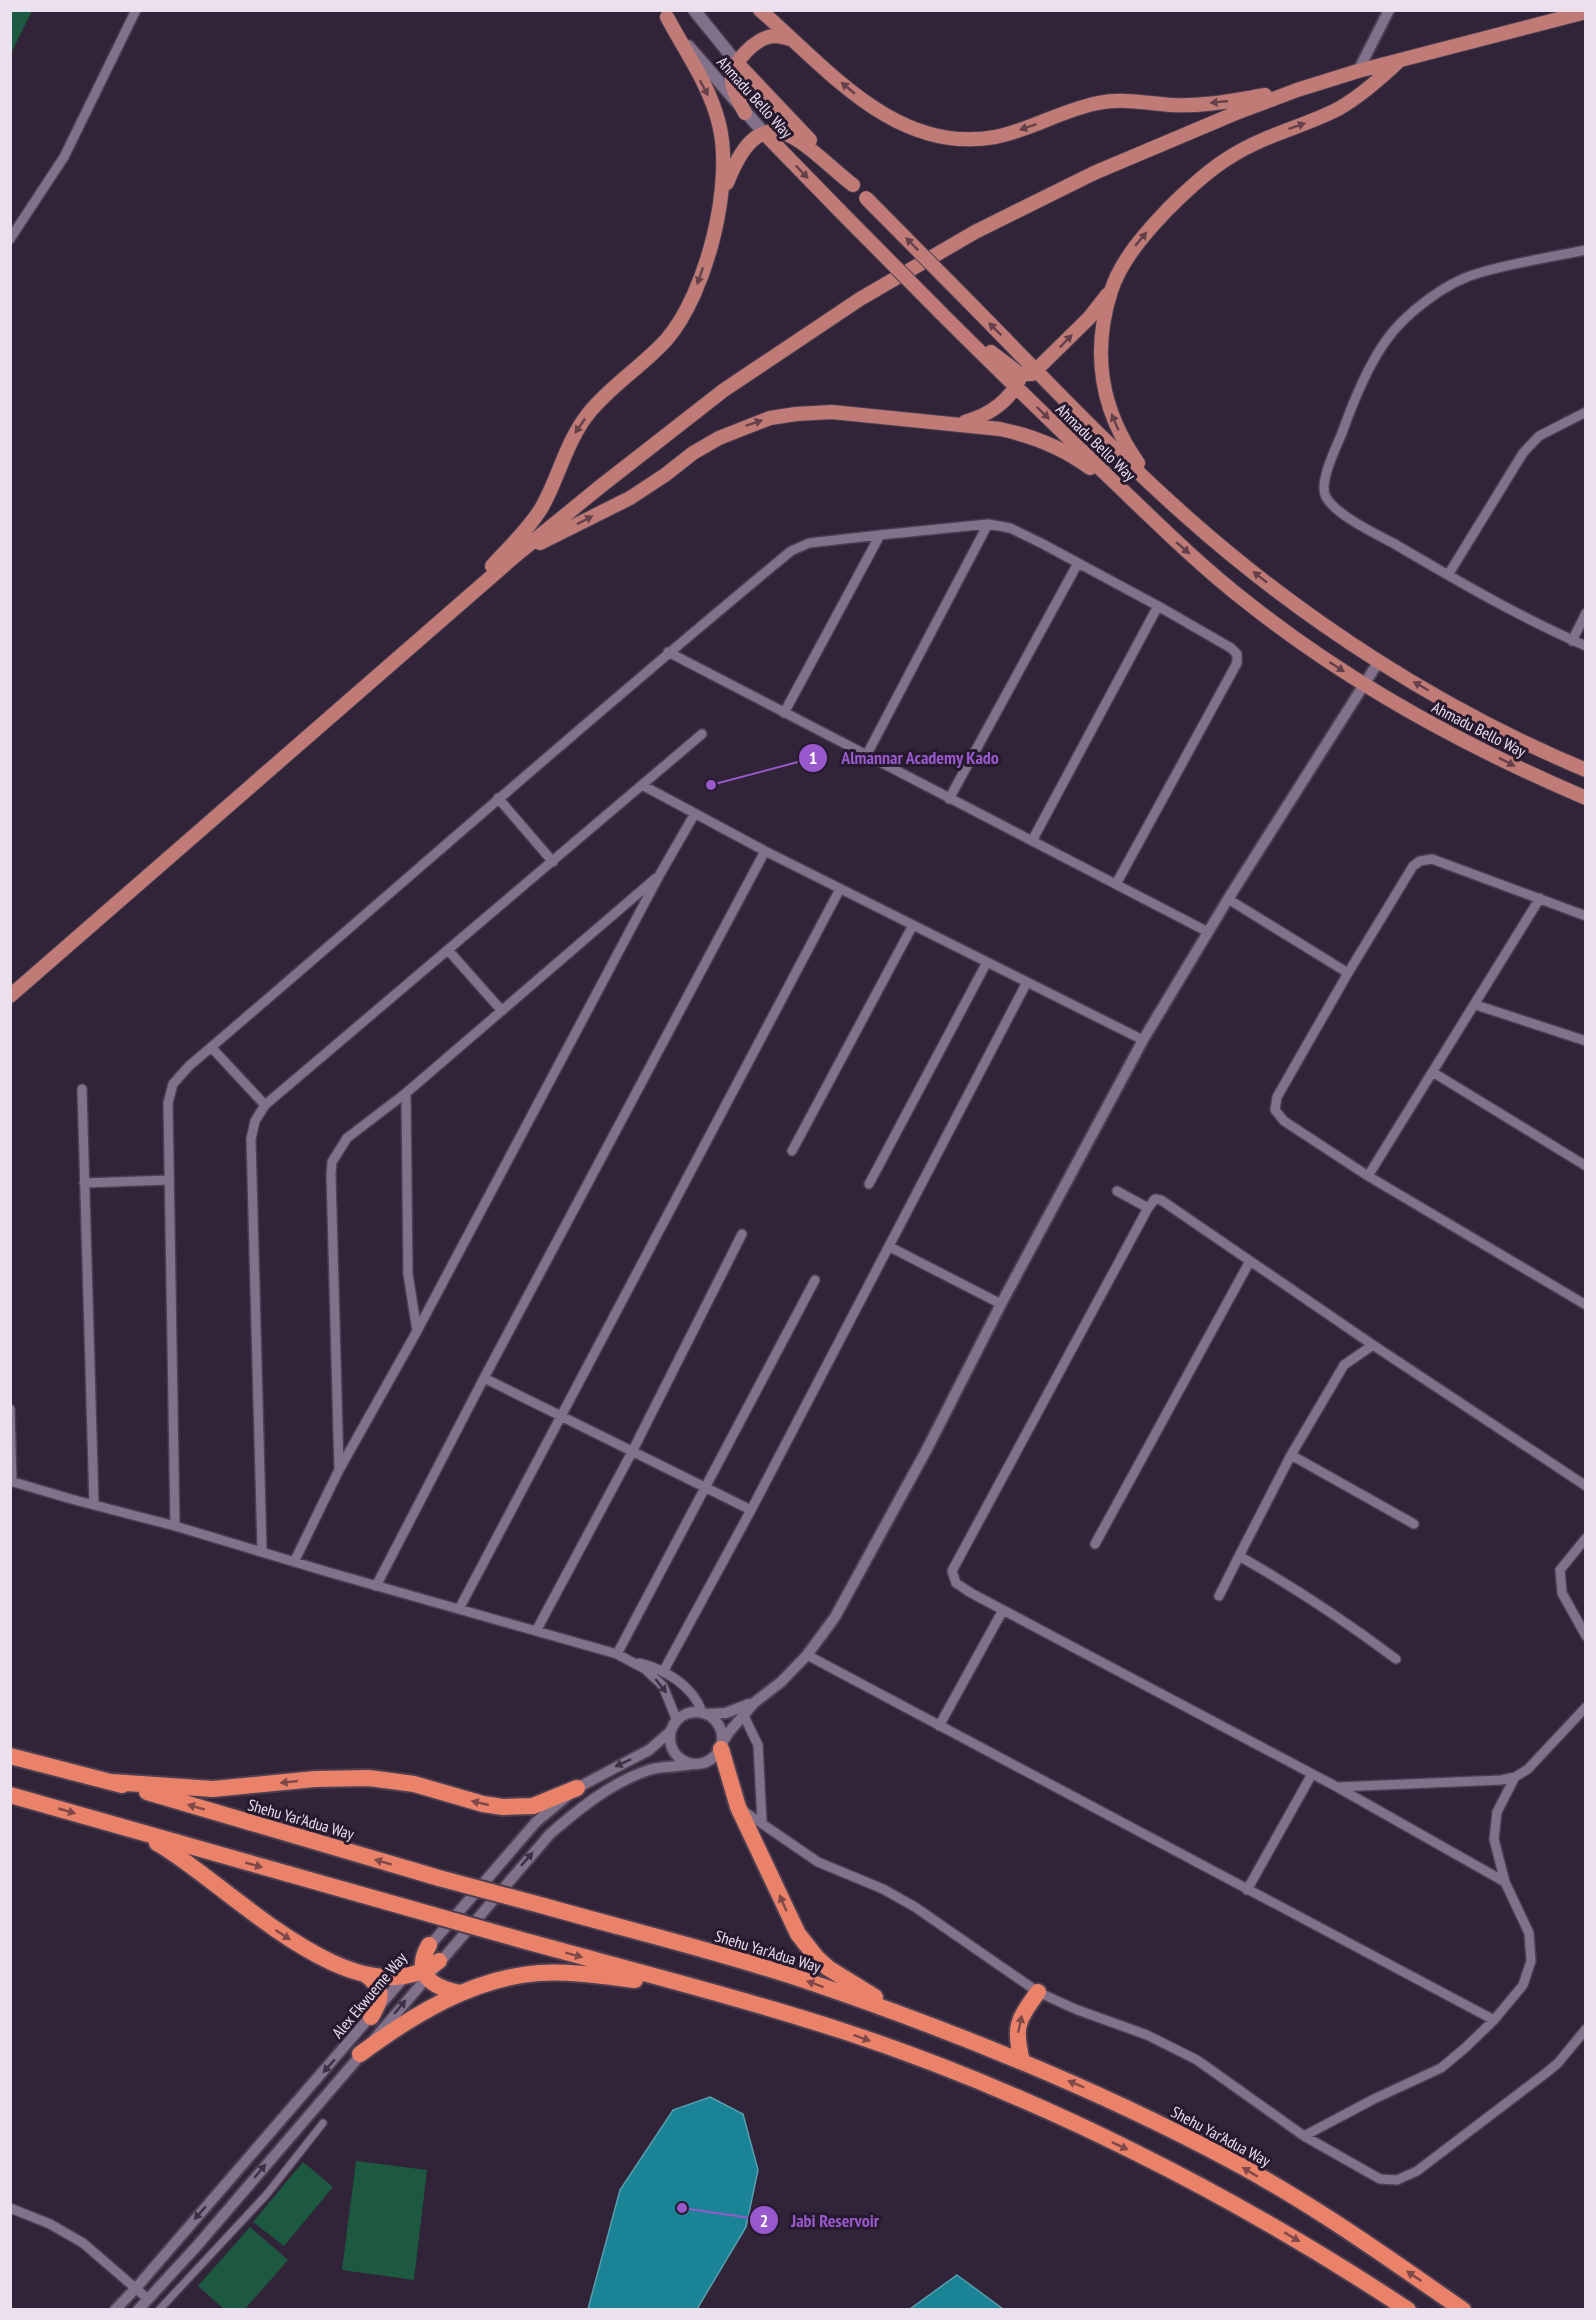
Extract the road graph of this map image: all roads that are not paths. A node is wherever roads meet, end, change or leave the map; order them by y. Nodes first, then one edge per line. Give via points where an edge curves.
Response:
1 (136, 10) edge
2 (694, 10) edge
3 (760, 10) edge
4 (1389, 10) edge
5 (1586, 12) edge
6 (665, 14) edge
7 (795, 41) junction
8 (1402, 59) junction
9 (737, 63) junction
10 (1358, 71) junction
11 (1297, 90) junction
12 (745, 113) junction
13 (764, 133) junction
14 (853, 185) junction
15 (722, 198) junction
16 (10, 239) edge
17 (1586, 250) edge
18 (1111, 290) junction
19 (1011, 345) junction
20 (1037, 371) junction
21 (1018, 380) junction
22 (1586, 412) edge
23 (958, 424) junction
24 (1157, 490) junction
25 (1133, 500) junction
26 (988, 524) junction
27 (880, 536) junction
28 (515, 556) junction
29 (1078, 563) junction
30 (1448, 575) junction
31 (1158, 606) junction
32 (1586, 613) edge
33 (447, 615) junction
34 (1572, 641) junction
35 (1586, 646) edge
36 (668, 652) junction
37 (1379, 661) junction
38 (1365, 685) junction
39 (784, 713) junction
40 (702, 734) dead end
41 (866, 756) junction
42 (1586, 770) edge
43 (642, 785) junction
44 (498, 798) junction
45 (1586, 798) edge
46 (949, 799) junction
47 (694, 815) junction
48 (1032, 841) junction
49 (765, 851) junction
50 (553, 862) junction
51 (660, 874) junction
52 (1116, 884) junction
53 (840, 889) junction
54 (1540, 898) junction
55 (1228, 899) junction
56 (1586, 916) edge
57 (913, 925) junction
58 (1208, 932) junction
59 (448, 950) junction
60 (987, 962) junction
61 (1348, 973) junction
62 (1028, 982) junction
63 (10, 996) edge
64 (1476, 1005) junction
65 (502, 1011) junction
66 (1143, 1040) junction
67 (1586, 1041) edge
68 (211, 1047) junction
69 (1434, 1073) junction
70 (82, 1089) dead end
71 (406, 1093) junction
72 (265, 1105) junction
73 (792, 1151) dead end
74 (1586, 1166) edge
75 (1368, 1176) junction
76 (169, 1180) junction
77 (84, 1183) junction
78 (869, 1184) dead end
79 (1117, 1191) dead end
80 (1148, 1208) junction
81 (742, 1234) dead end
82 (890, 1247) junction
83 (1251, 1260) junction
84 (815, 1280) dead end
85 (1001, 1304) junction
86 (1586, 1305) edge
87 (417, 1331) junction
88 (1373, 1345) junction
89 (484, 1378) junction
90 (10, 1409) edge
91 (560, 1417) junction
92 (632, 1452) junction
93 (1290, 1455) junction
94 (339, 1470) junction
95 (11, 1481) edge
96 (1586, 1486) edge
97 (706, 1488) junction
98 (94, 1504) junction
99 (751, 1510) junction
100 (1414, 1524) dead end
101 (176, 1526) junction
102 (1586, 1538) edge
103 (1095, 1544) dead end
104 (262, 1551) junction
105 (1239, 1556) junction
106 (294, 1562) junction
107 (376, 1586) junction
108 (1219, 1596) dead end
109 (459, 1609) junction
110 (1003, 1610) junction
111 (536, 1631) junction
112 (1586, 1636) edge
113 (617, 1654) junction
114 (807, 1655) junction
115 (1396, 1659) dead end
116 (631, 1661) junction
117 (663, 1672) junction
118 (755, 1702) junction
119 (1586, 1707) edge
120 (703, 1713) junction
121 (743, 1714) junction
122 (677, 1721) junction
123 (939, 1726) junction
124 (671, 1731) junction
125 (721, 1746) junction
126 (10, 1756) edge
127 (693, 1764) junction
128 (1312, 1774) junction
129 (1515, 1777) junction
130 (112, 1782) junction
131 (1337, 1787) junction
132 (577, 1788) junction
133 (10, 1795) edge
134 (738, 1807) junction
135 (762, 1822) junction
136 (132, 1830) junction
137 (1505, 1882) junction
138 (1247, 1890) junction
139 (429, 1945) junction
140 (440, 1960) joint
141 (365, 1974) junction
142 (425, 1974) junction
143 (405, 1977) junction
144 (699, 1988) junction
145 (1038, 1992) junction
146 (461, 1993) junction
147 (371, 2017) junction
148 (1494, 2020) junction
149 (938, 2028) junction
150 (1586, 2029) edge
151 (360, 2054) junction
152 (1022, 2061) junction
153 (323, 2123) dead end
154 (1304, 2136) junction
155 (10, 2208) edge
156 (136, 2288) junction
157 (148, 2299) junction
158 (115, 2310) edge
159 (138, 2310) edge
160 (159, 2310) edge
161 (1408, 2310) edge
162 (1462, 2310) edge

1 - 16 street via 64,157
2 - 9 main road, Ahmadu Bello Way
3 - 7 main road
4 - 10 street
5 - 8 main road
6 - 12 main road, Ahmadu Bello Way
6 -> 15 main road via 719,123 724,151
7 - 9 main road via 780,36 768,38
11 -> 7 main road via 1198,104 1118,100 995,137 962,139 927,133 890,118 850,91
8 - 10 main road
18 -> 8 main road via 1134,248 1206,174 1256,142 1339,108 1375,84
9 - 12 main road via 732,84
9 - 14 main road, Ahmadu Bello Way
10 - 11 main road
11 - 28 main road via 1094,173 975,232 860,299 724,390
12 - 13 main road, Ahmadu Bello Way
13 - 14 main road via 792,135
13 - 15 main road via 742,153
13 -> 21 main road, Ahmadu Bello Way, bridge via 940,314 972,336
19 -> 14 main road, Ahmadu Bello Way, bridge
15 -> 33 main road via 699,282 677,326 588,414 575,431 547,497 531,522
17 - 30 street via 1477,273 1441,290 1408,316 1386,341 1348,416 1323,483 1325,495 1332,505 1364,527
20 -> 18 main road
24 -> 18 main road via 1123,440 1106,398 1101,343
19 - 20 main road, Ahmadu Bello Way
19 - 21 main road
20 - 21 main road
20 - 24 main road, Ahmadu Bello Way
21 - 23 main road via 993,410
21 -> 25 main road, Ahmadu Bello Way
22 - 30 street via 1539,436 1522,453
23 - 25 main road via 1027,434 1048,443 1087,465
28 -> 23 main road via 630,498 719,438 770,418 832,412
37 -> 24 main road, Ahmadu Bello Way via 1262,579
25 -> 38 main road, Ahmadu Bello Way via 1247,603
26 - 27 street
26 - 29 street via 1010,528
26 - 41 street
27 - 36 street via 809,543 791,551
27 - 39 street
28 - 33 main road
29 - 31 street
29 - 46 street
30 - 34 street
31 - 48 street
31 - 52 street via 1231,648 1237,654 1237,663
32 - 34 street
33 - 63 main road
34 - 35 street
36 - 39 street
36 - 44 street
37 - 38 street
42 -> 37 main road, Ahmadu Bello Way via 1462,709
38 -> 45 main road, Ahmadu Bello Way via 1445,732
38 - 55 street
39 - 41 street
40 - 43 street
41 - 46 street
43 - 47 street
43 - 50 street
44 - 50 street
44 - 68 street
46 - 48 street
47 - 49 street
47 - 51 street
48 - 52 street
49 - 53 street
49 - 89 street
50 - 59 street
51 - 65 street
51 - 87 street
52 - 58 street
53 - 57 street
53 - 91 street
54 - 56 street
54 - 61 street via 1432,858 1420,861 1413,866
54 - 64 street
55 - 58 street
55 - 61 street
57 - 60 street
57 - 73 street
58 - 66 street
59 - 65 street
59 - 72 street
60 - 62 street
60 - 78 street
61 - 75 street via 1277,1097 1275,1110 1284,1121
62 - 66 street
62 - 82 street
64 - 67 street
64 - 69 street
65 - 71 street
66 - 85 street
68 - 72 street
68 - 76 street via 173,1084 168,1103
69 - 74 street
69 - 75 street
70 - 77 street
71 - 87 street via 408,1274
71 - 94 street via 347,1138 332,1162
72 - 104 street via 255,1121 251,1139
75 - 86 street
76 - 77 street
76 - 101 street
77 - 98 street
79 - 80 street
80 - 83 street via 1155,1199 1161,1200
80 - 110 street via 952,1571 956,1583
81 - 92 street
82 - 85 street
82 - 99 street
83 - 88 street
83 - 103 street
84 - 97 street
85 - 114 street via 835,1617
87 - 94 street
88 - 93 street via 1344,1365
88 - 96 street
89 - 91 street
89 - 107 street
90 - 95 street
91 - 92 street
91 - 109 street
92 - 97 street
92 - 111 street
93 - 100 street
93 - 105 street
94 - 106 street
95 - 98 street
97 - 99 street
97 - 113 street
98 - 101 street
99 - 117 street
101 - 104 street
102 - 112 street via 1560,1570 1562,1593
104 - 106 street
105 - 108 street
105 - 115 street via 1295,1588
106 - 107 street
107 - 109 street
109 - 111 street
110 - 123 street
110 - 128 street
111 - 113 street
113 - 116 street
114 - 118 street
114 - 123 street
116 - 117 street
116 -> 122 street via 663,1686
117 - 120 street via 694,1695
118 - 120 street via 726,1713
118 - 121 street
119 - 129 street via 1528,1769
120 - 122 street via 692,1712
120 - 125 street via 718,1723
121 - 125 street
121 - 135 street via 758,1745
122 - 124 street
123 - 138 street
124 - 127 street via 672,1749
124 -> 132 street, Alex Ekwueme Way via 650,1750
125 - 127 street via 711,1760
125 - 134 highway
126 - 130 highway, Shehu Yar'Adua Way
140 -> 127 street via 534,1851 568,1818 589,1802 652,1769
128 - 131 street
128 - 138 street
129 - 131 street
129 - 137 street via 1497,1812 1494,1839
132 -> 130 highway via 533,1806 511,1807 483,1804 414,1784 369,1778 213,1789
149 -> 130 highway, Shehu Yar'Adua Way, bridge via 740,1960 439,1878
131 - 137 street
132 - 139 street, Alex Ekwueme Way via 536,1822
133 -> 136 highway
134 - 135 street
149 -> 134 highway via 848,1982 817,1958 791,1921
135 - 145 street via 818,1862 915,1907
136 -> 141 highway via 181,1857 290,1940
136 -> 144 highway, bridge
137 - 148 street via 1529,1933 1531,1960 1523,1985
138 - 148 street
139 - 142 highway via 423,1959
139 - 143 street, Alex Ekwueme Way
140 - 142 highway
141 - 143 highway
141 - 147 highway via 380,1990 379,2003
142 - 143 highway
142 - 146 highway via 442,1988
151 -> 142 street, Alex Ekwueme Way
143 - 147 street, Alex Ekwueme Way
144 - 146 highway via 593,1975 539,1973
144 -> 161 highway via 856,2036 1047,2112 1128,2149 1254,2216
152 -> 145 highway via 1019,2018
145 - 154 street via 1169,2045 1227,2079
146 - 151 highway via 422,2011
147 -> 156 street, Alex Ekwueme Way
148 - 154 street via 1441,2068
149 - 152 highway, Shehu Yar'Adua Way
150 - 154 street via 1546,2073 1417,2171 1397,2180 1380,2179
157 -> 151 street, Alex Ekwueme Way
162 -> 152 highway, Shehu Yar'Adua Way via 1368,2244 1235,2163 1095,2092
153 - 160 street via 267,2194
155 - 156 street via 83,2242
156 - 157 street
156 - 158 street, Alex Ekwueme Way
157 - 159 street, Alex Ekwueme Way

